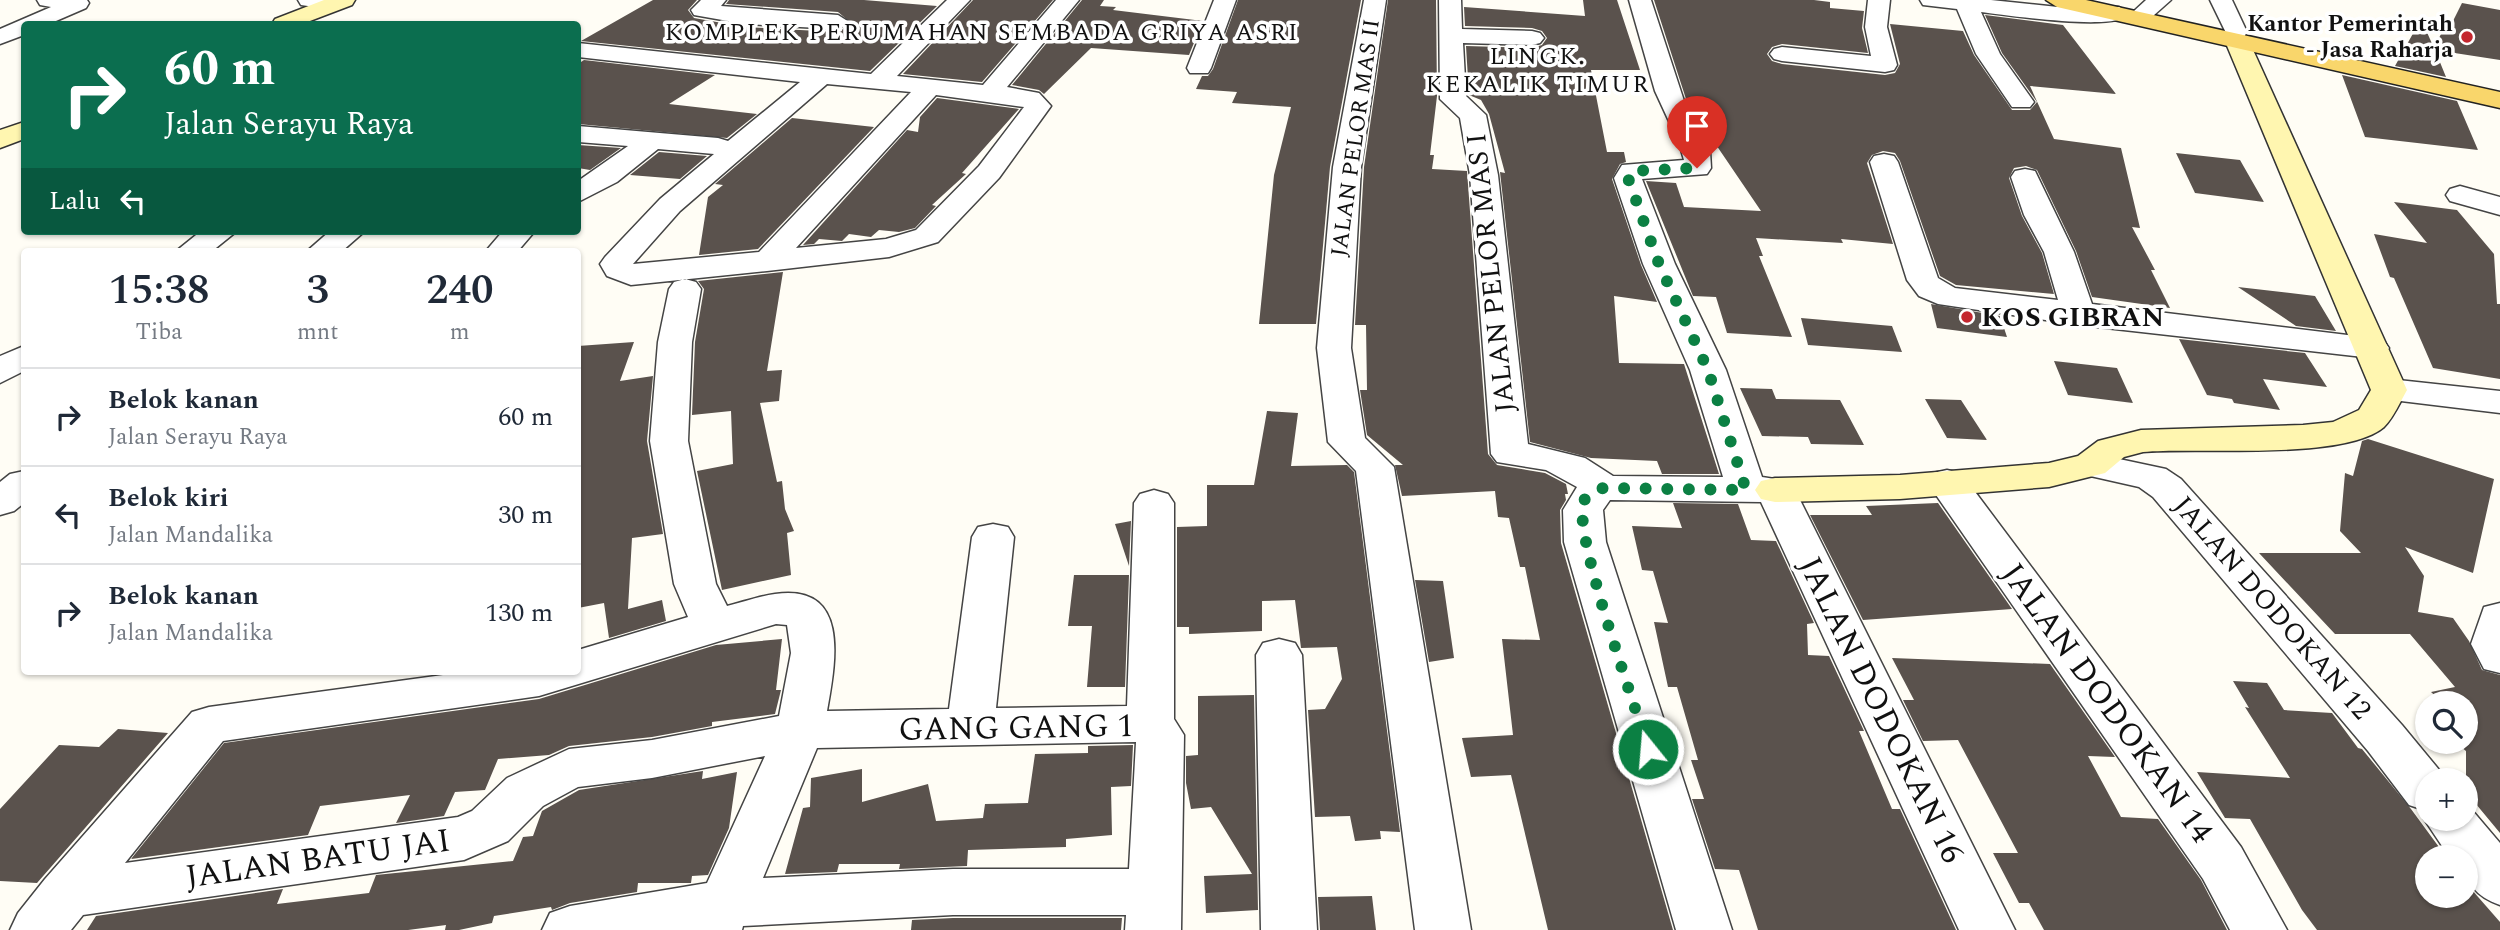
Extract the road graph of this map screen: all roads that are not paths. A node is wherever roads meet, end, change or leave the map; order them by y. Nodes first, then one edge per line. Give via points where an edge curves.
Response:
1 (48, 0) edge
2 (309, 0) edge
3 (715, 0) edge
4 (959, 0) edge
5 (1068, 0) edge
6 (1225, 0) edge
7 (1375, 0) edge
8 (1450, 0) edge
9 (1640, 0) edge
10 (1879, 0) edge
11 (1931, 0) edge
12 (2057, 0) edge
13 (2096, 0) edge
14 (2205, 0) edge
15 (2221, 0) edge
16 (82, 2) edge
17 (340, 2) edge
18 (1966, 4) junction
19 (2152, 6) edge
20 (2119, 14) junction
21 (43, 21) edge
22 (291, 21) edge
23 (838, 22) dead end
24 (21, 30) edge
25 (2230, 34) junction
26 (1452, 36) junction
27 (0, 37) edge
28 (1532, 38) dead end
29 (581, 50) edge
30 (1782, 54) dead end
31 (1199, 68) dead end
32 (823, 75) junction
33 (878, 81) junction
34 (929, 88) junction
35 (2500, 90) edge
36 (989, 92) junction
37 (2500, 100) edge
38 (2021, 102) dead end
39 (21, 131) edge
40 (581, 134) edge
41 (0, 140) edge
42 (653, 140) junction
43 (718, 146) dead end
44 (1884, 162) dead end
45 (2025, 177) dead end
46 (581, 191) edge
47 (2460, 195) dead end
48 (2500, 206) edge
49 (216, 235) edge
50 (344, 235) edge
51 (516, 235) edge
52 (196, 248) edge
53 (327, 248) edge
54 (504, 248) edge
55 (767, 262) junction
56 (685, 289) dead end
57 (2079, 315) junction
58 (2372, 348) junction
59 (21, 358) edge
60 (0, 372) edge
61 (2389, 390) junction
62 (2500, 402) edge
63 (2091, 465) junction
64 (1947, 482) junction
65 (21, 485) edge
66 (1603, 488) junction
67 (1761, 490) junction
68 (0, 502) edge
69 (1154, 503) dead end
70 (993, 537) dead end
71 (714, 625) junction
72 (1279, 655) dead end
73 (581, 666) edge
74 (550, 675) edge
75 (1150, 726) junction
76 (970, 728) junction
77 (800, 730) junction
78 (2415, 777) edge
79 (2460, 831) edge
80 (2500, 882) edge
81 (1155, 911) edge
82 (51, 912) edge
83 (718, 917) edge
84 (570, 930) edge
85 (1289, 930) edge
86 (1443, 930) edge
87 (1703, 930) edge
88 (1987, 930) edge
89 (2259, 930) edge

1 - 16 street
2 - 17 street
3 - 23 street via 702,10
4 - 33 street
5 - 36 street
6 - 31 street
7 - 86 street, JALAN PELOR MAS II via 1347,167 1334,348 1347,442 1375,467
8 - 26 street, JALAN PELOR MAS I
9 - 67 street, JALAN DODOKAN 16 via 1672,106 1692,139 1698,163 1697,168 1632,171 1628,178 1659,264
10 - 30 street via 1876,27 1883,66
11 - 18 street
12 - 20 main road
13 - 19 main road
14 - 25 street
15 - 25 street
16 - 21 street
17 - 22 street
18 - 20 street via 2058,14
18 - 38 street via 1988,54
19 - 25 main road
20 - 25 main road
24 - 27 street
25 - 35 main road
25 - 37 main road
25 - 58 street
26 - 28 street
26 - 66 street, JALAN PELOR MAS I via 1453,99 1473,115 1484,175 1510,454 1558,459 1588,474
29 - 32 street
32 - 33 street
32 - 55 street via 670,205 616,264 626,274
33 - 34 street
34 - 36 street
34 - 55 street
36 - 55 street via 1018,96 1038,106 989,172 927,236 889,248
39 - 41 street
40 - 42 street
42 - 43 street
42 - 46 street
44 - 57 street via 1923,281 1930,289 1949,297
45 - 57 street via 2059,252
47 - 48 street
49 - 52 street
50 - 53 street
51 - 54 street
56 - 71 street via 675,342 669,440 695,584
57 - 58 street
58 - 61 street
59 - 60 street
61 - 62 street
61 - 63 street via 2368,420 2343,431 2144,440 2112,446
63 - 64 street via 2049,475
63 - 78 street, JALAN DODOKAN 12 via 2152,478 2166,488
64 - 67 street
64 - 89 street, JALAN DODOKAN 14 via 2222,863
65 - 68 street
66 - 67 street
66 - 87 street via 1583,502 1585,542
67 - 88 street, JALAN DODOKAN 16
69 - 75 street
70 - 76 street
71 - 73 street
71 - 77 street via 776,609 795,609 808,617 814,653
72 - 85 street
74 - 82 street, JALAN BATU JAI via 216,722 203,730
75 - 76 street, GANG GANG 1
75 - 81 street, GANG GANG 1 via 1160,736
76 - 77 street, GANG GANG 1
77 - 82 street, JALAN BATU JAI via 652,759 569,769 525,792 490,826 464,838
77 - 83 street
79 - 80 street
81 - 83 street via 953,892
83 - 84 street

